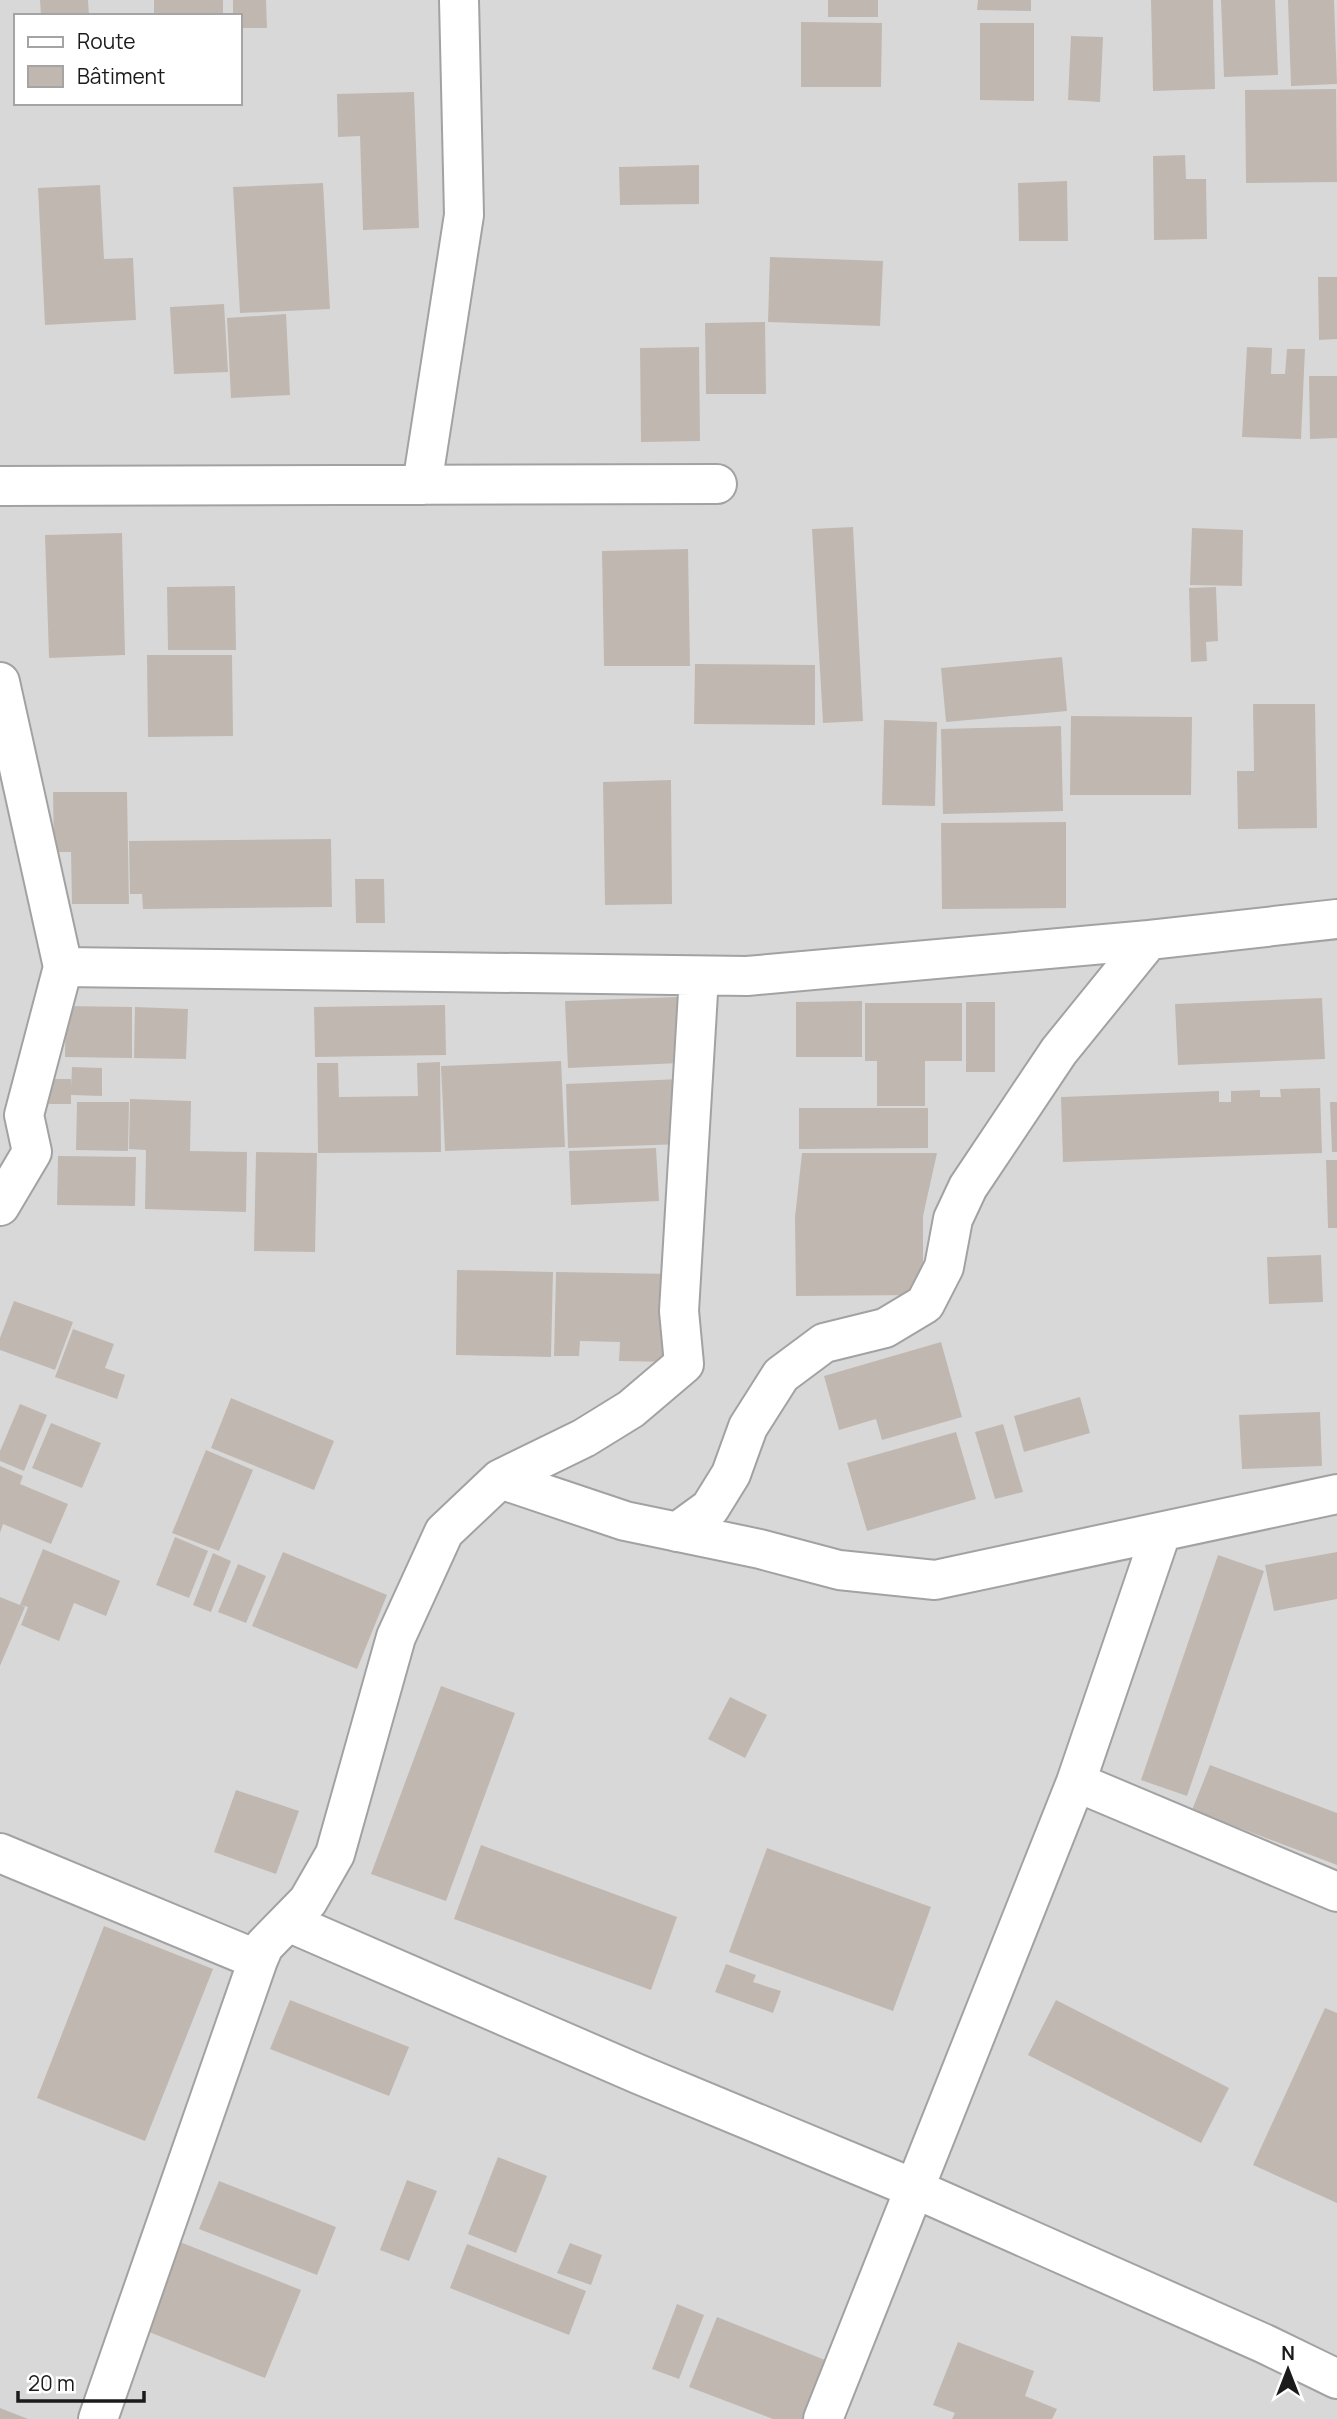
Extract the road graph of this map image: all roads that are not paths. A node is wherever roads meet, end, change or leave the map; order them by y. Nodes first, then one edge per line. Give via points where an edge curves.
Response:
1 (459, 0) edge
2 (718, 484) dead end
3 (422, 485) junction
4 (0, 486) edge
5 (0, 682) edge
6 (1337, 919) edge
7 (1149, 940) junction
8 (63, 967) junction
9 (699, 976) junction
10 (0, 1206) edge
11 (500, 1479) junction
12 (1337, 1494) edge
13 (677, 1532) junction
14 (1161, 1533) junction
15 (1076, 1782) junction
16 (0, 1853) edge
17 (1337, 1892) edge
18 (288, 1922) junction
19 (258, 1960) junction
20 (913, 2188) junction
21 (1337, 2379) edge
22 (110, 2415) edge
23 (823, 2419) edge

1 - 3 street via 464,215
2 - 3 street
3 - 4 street
5 - 8 street
6 - 7 street
7 - 9 street via 747,976
7 - 13 street via 1059,1051 968,1187 953,1219 944,1267 925,1304 885,1328 824,1343 780,1375 748,1427 731,1474 710,1508
8 - 9 street
8 - 10 street via 24,1115 32,1152
9 - 11 street via 679,1311 684,1364 631,1409
11 - 13 street via 625,1521
11 - 18 street via 444,1532 396,1637 335,1854 308,1901
12 - 14 street
13 - 14 street via 839,1570 935,1580
14 - 15 street
15 - 17 street
15 - 20 street
16 - 19 street
18 - 19 street via 264,1946
18 - 20 street
19 - 22 street
20 - 21 street
20 - 23 street

